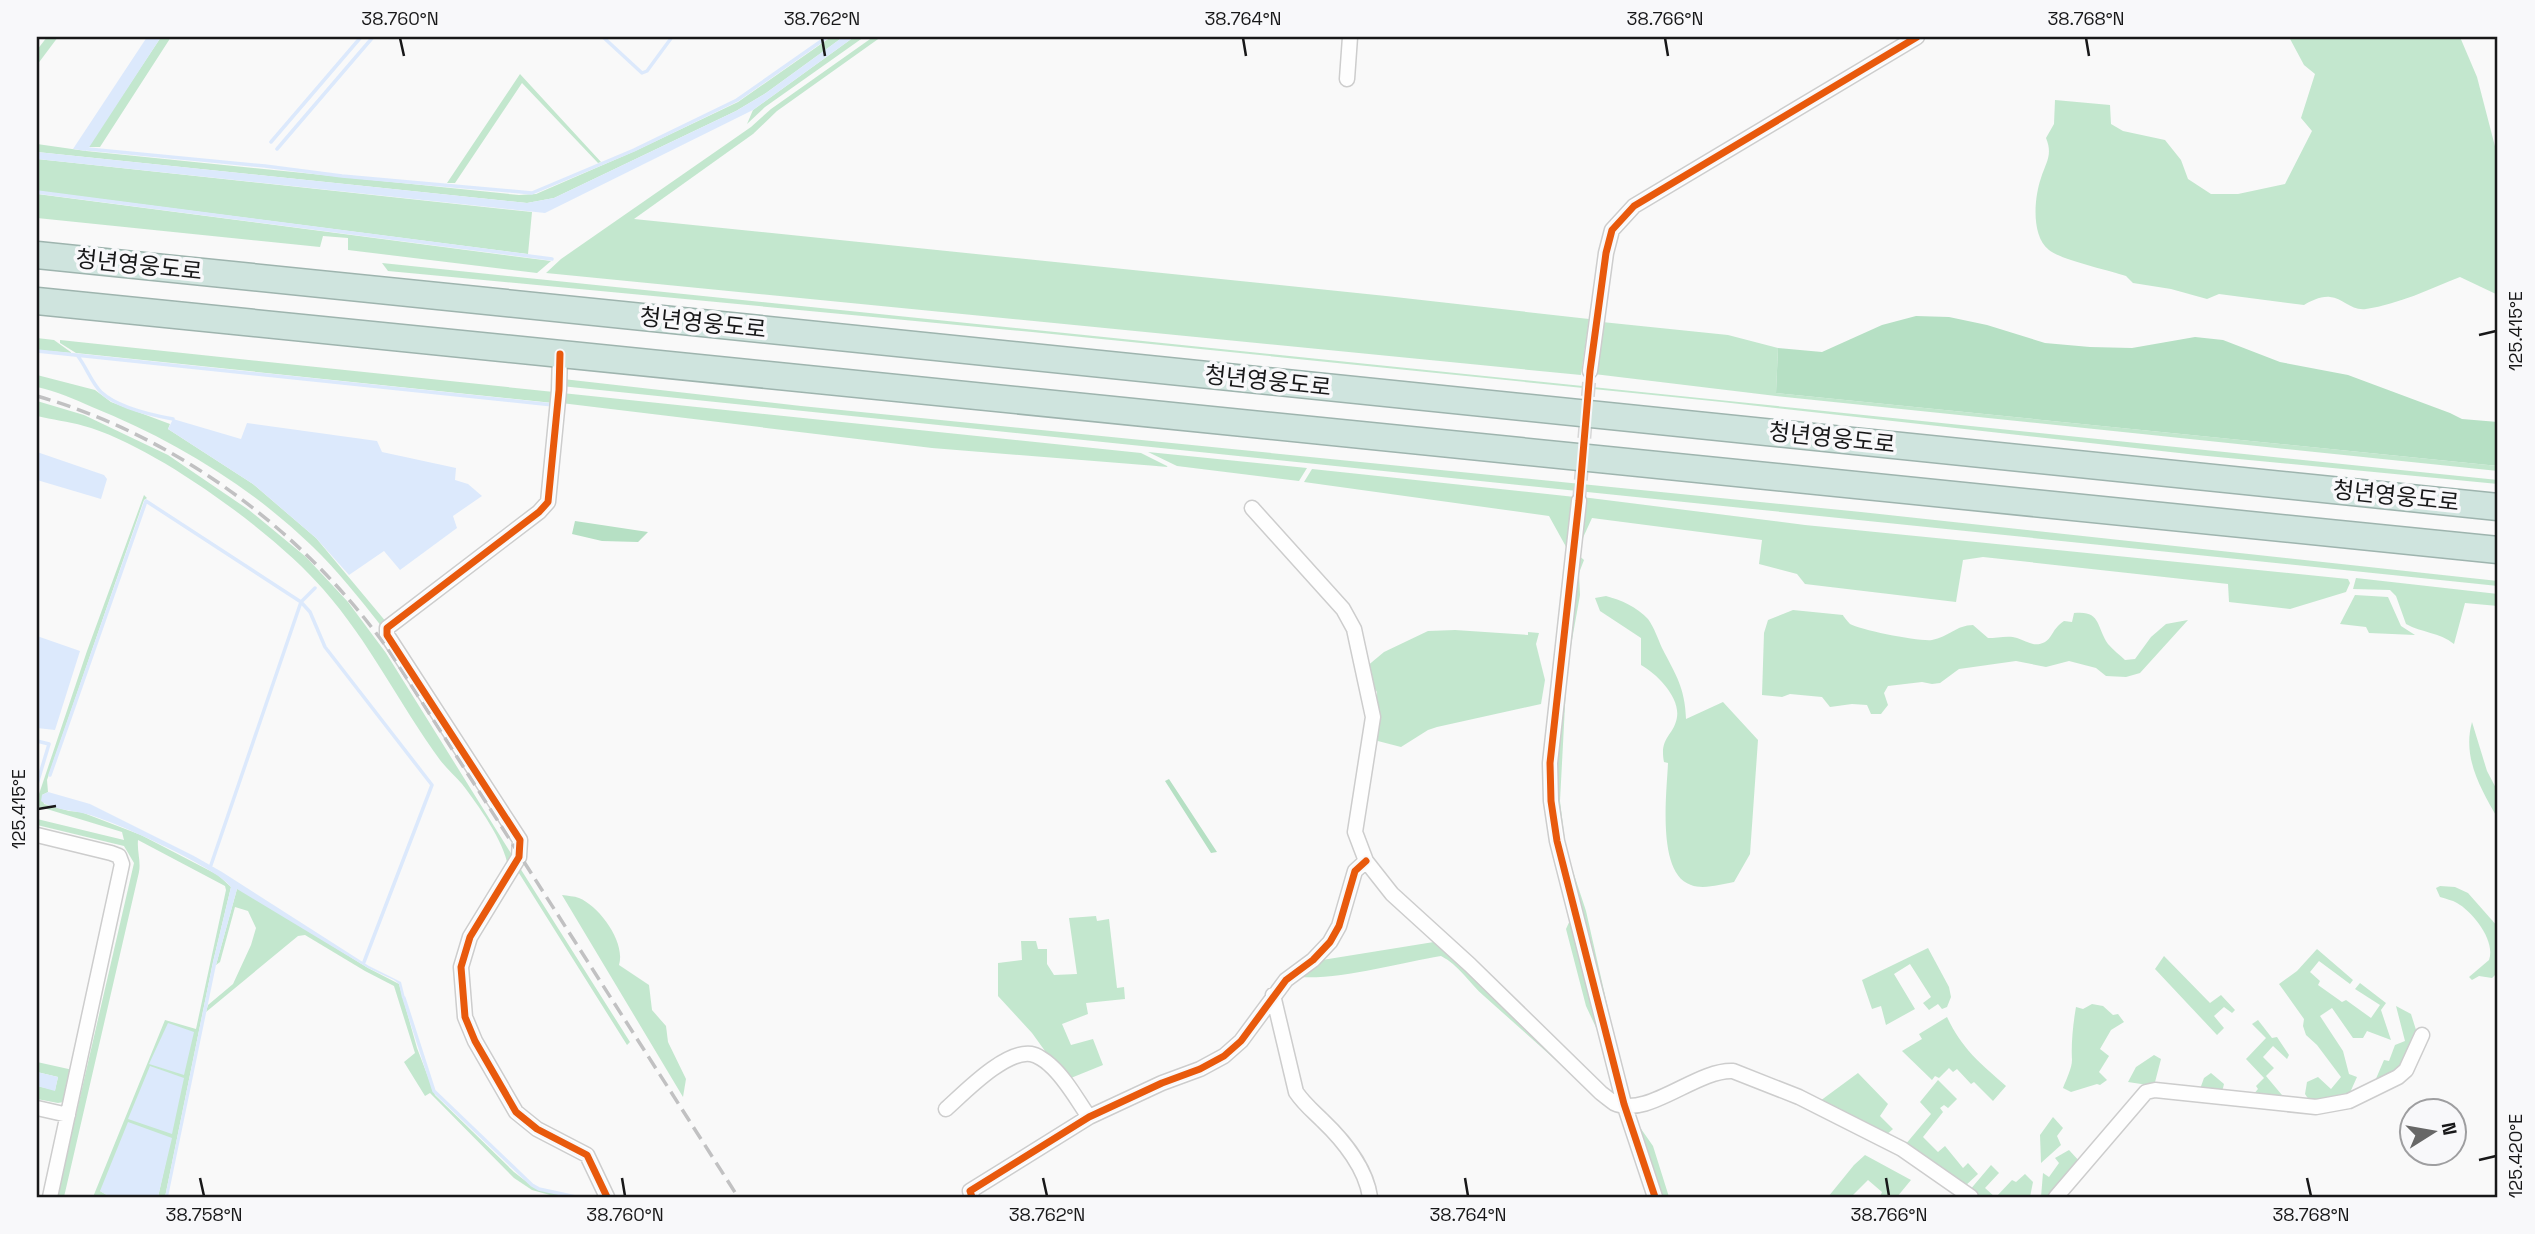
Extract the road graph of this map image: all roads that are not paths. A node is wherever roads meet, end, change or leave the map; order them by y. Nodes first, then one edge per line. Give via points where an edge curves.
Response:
1 (1350, 37) edge
2 (1917, 37) edge
3 (1347, 79) dead end
4 (37, 255) edge
5 (37, 301) edge
6 (560, 354) junction
7 (1590, 371) tunnel mouth
8 (1578, 501) tunnel mouth
9 (2498, 507) edge
10 (1252, 508) dead end
11 (2498, 550) edge
12 (37, 835) edge
13 (1366, 861) junction
14 (1273, 995) junction
15 (2422, 1035) dead end
16 (1624, 1104) junction
17 (37, 1108) edge
18 (946, 1109) dead end
19 (68, 1115) junction
20 (1089, 1117) junction
21 (966, 1195) edge
22 (50, 1197) edge
23 (607, 1197) edge
24 (1370, 1197) edge
25 (1656, 1197) edge
26 (1971, 1197) edge
27 (2056, 1197) edge

1 - 3 street
2 - 7 street via 1634,206 1612,230
4 - 9 highway, 청년영웅도로
5 - 6 highway, 청년영웅도로
6 - 11 highway, 청년영웅도로
6 - 23 street via 548,502 387,628 387,635 520,840 519,857 470,937 461,967 465,1017 516,1112 537,1129 587,1155
8 - 16 street via 1550,763 1551,801 1557,841
10 - 13 street via 1343,609 1354,629 1373,717 1355,832
12 - 19 street via 111,853 119,856 122,864
13 - 14 street via 1354,871 1330,942
13 - 16 street via 1392,894 1601,1093
14 - 20 street via 1241,1041 1224,1056
14 - 24 street via 1296,1092 1346,1147 1362,1171
15 - 27 street via 2398,1077 2338,1103 2316,1107 2146,1092
16 - 25 street
16 - 26 street via 1649,1103 1710,1074 1733,1071 1799,1097 1902,1149
17 - 19 street
18 - 20 street via 1011,1058 1031,1054 1060,1075
19 - 22 street
20 - 21 street

